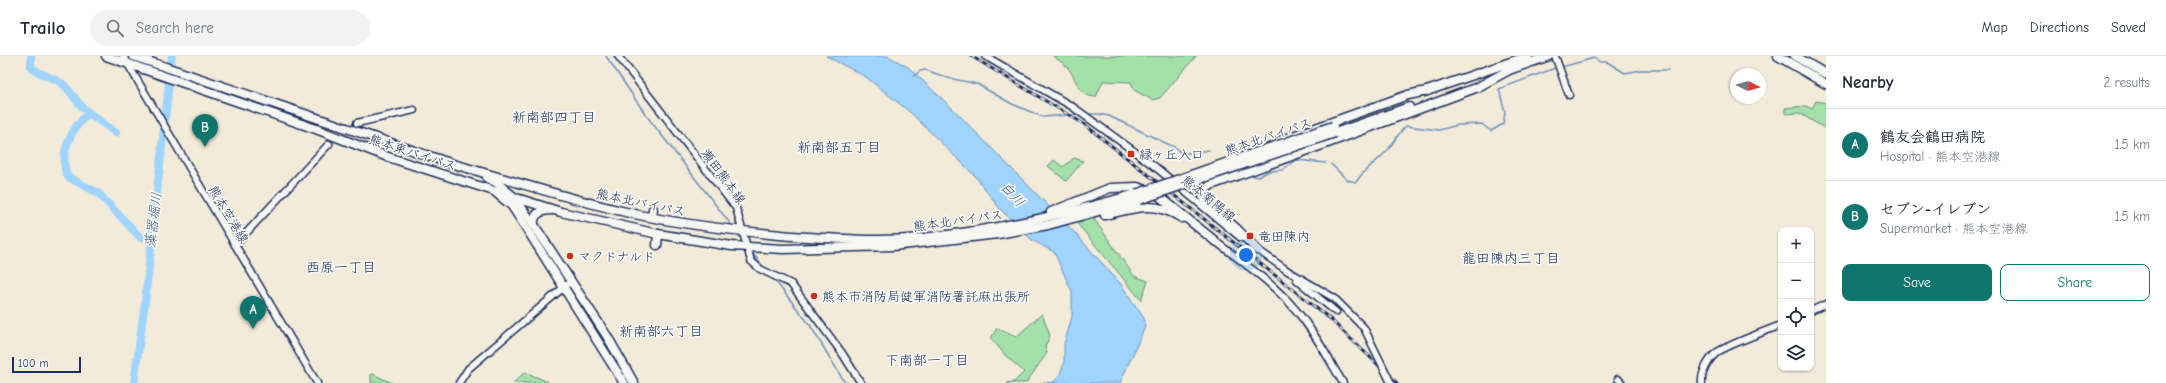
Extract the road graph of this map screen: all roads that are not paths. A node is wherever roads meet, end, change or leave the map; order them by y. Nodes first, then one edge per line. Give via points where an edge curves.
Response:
1 (106, 56) edge
2 (123, 56) edge
3 (133, 56) edge
4 (618, 56) edge
5 (985, 56) edge
6 (1528, 56) edge
7 (1549, 56) edge
8 (1555, 56) edge
9 (1778, 56) edge
10 (1796, 56) edge
11 (128, 63) junction
12 (1511, 69) junction
13 (1826, 74) edge
14 (1826, 84) edge
15 (1428, 91) junction
16 (1569, 95) dead end
17 (414, 110) dead end
18 (357, 123) tunnel mouth
19 (1334, 130) junction
20 (329, 144) tunnel mouth
21 (446, 162) junction
22 (1169, 179) junction
23 (533, 187) junction
24 (494, 191) junction
25 (516, 198) junction
26 (557, 210) junction
27 (1094, 212) junction
28 (519, 217) junction
29 (1023, 223) junction
30 (534, 224) junction
31 (743, 232) junction
32 (658, 234) junction
33 (947, 238) junction
34 (1215, 241) junction
35 (235, 245) junction
36 (657, 245) dead end
37 (746, 247) junction
38 (1257, 250) junction
39 (1288, 271) junction
40 (568, 284) junction
41 (1826, 304) edge
42 (1814, 310) edge
43 (1336, 312) dead end
44 (1778, 325) edge
45 (317, 383) edge
46 (459, 383) edge
47 (624, 383) edge
48 (634, 383) edge
49 (861, 383) edge
50 (1343, 383) edge
51 (1391, 383) edge
52 (1702, 383) edge

1 - 11 highway, 熊本東バイパス
2 - 11 main road, 熊本空港線
3 - 21 highway, 熊本東バイパス
4 - 31 main road, 瀬田熊本線 via 736,208
5 - 22 main road, 熊本菊陽線 via 1073,107
6 - 15 highway, 熊本北バイパス
7 - 12 highway, 熊本北バイパス
8 - 16 main road
9 - 14 highway
10 - 13 highway
11 - 24 highway, 熊本東バイパス via 388,157
11 - 35 main road, 熊本空港線
12 - 19 highway, 熊本北バイパス
12 - 38 highway via 1478,87 1203,190 1208,205
15 - 19 highway, 熊本北バイパス
15 - 22 highway via 1363,110
17 - 18 main road
19 - 27 highway, 熊本北バイパス, bridge
20 - 35 main road
21 - 23 highway, 熊本北バイパス
21 - 25 highway, 熊本東バイパス via 497,182
22 - 38 main road, 熊本菊陽線
23 - 25 highway via 524,190
23 - 31 highway, 熊本北バイパス via 594,205 653,213
24 - 25 highway, 熊本北バイパス
24 - 28 highway, 熊本東バイパス via 512,206
25 - 26 highway, 熊本北バイパス
25 - 28 highway
25 - 30 highway, 熊本東バイパス
26 - 30 highway via 538,213 534,218
26 - 32 highway, 熊本北バイパス
27 - 29 highway, 熊本北バイパス
27 - 33 highway, 熊本北バイパス via 1048,225
27 - 34 highway via 1140,206 1161,208
28 - 40 highway, 熊本東バイパス
29 - 33 highway, 熊本北バイパス
29 - 34 highway via 1098,192 1129,186 1154,192
30 - 40 highway, 熊本東バイパス
31 - 33 highway, 熊本北バイパス via 862,241
31 - 37 main road, 瀬田熊本線
32 - 36 highway
32 - 37 highway, 熊本北バイパス
33 - 37 highway, 熊本北バイパス via 862,247
34 - 50 main road via 1270,284 1294,308 1311,330
35 - 45 main road, 熊本空港線
37 - 49 main road, 瀬田熊本線 via 755,265 791,284
38 - 39 main road, 熊本菊陽線
39 - 43 main road
39 - 51 main road, 熊本菊陽線, bridge via 1334,298 1364,328
40 - 46 main road via 468,369
40 - 47 highway, 熊本東バイパス
40 - 48 highway, 熊本東バイパス via 607,336
41 - 42 main road
44 - 52 main road via 1717,352 1707,365 1701,378

